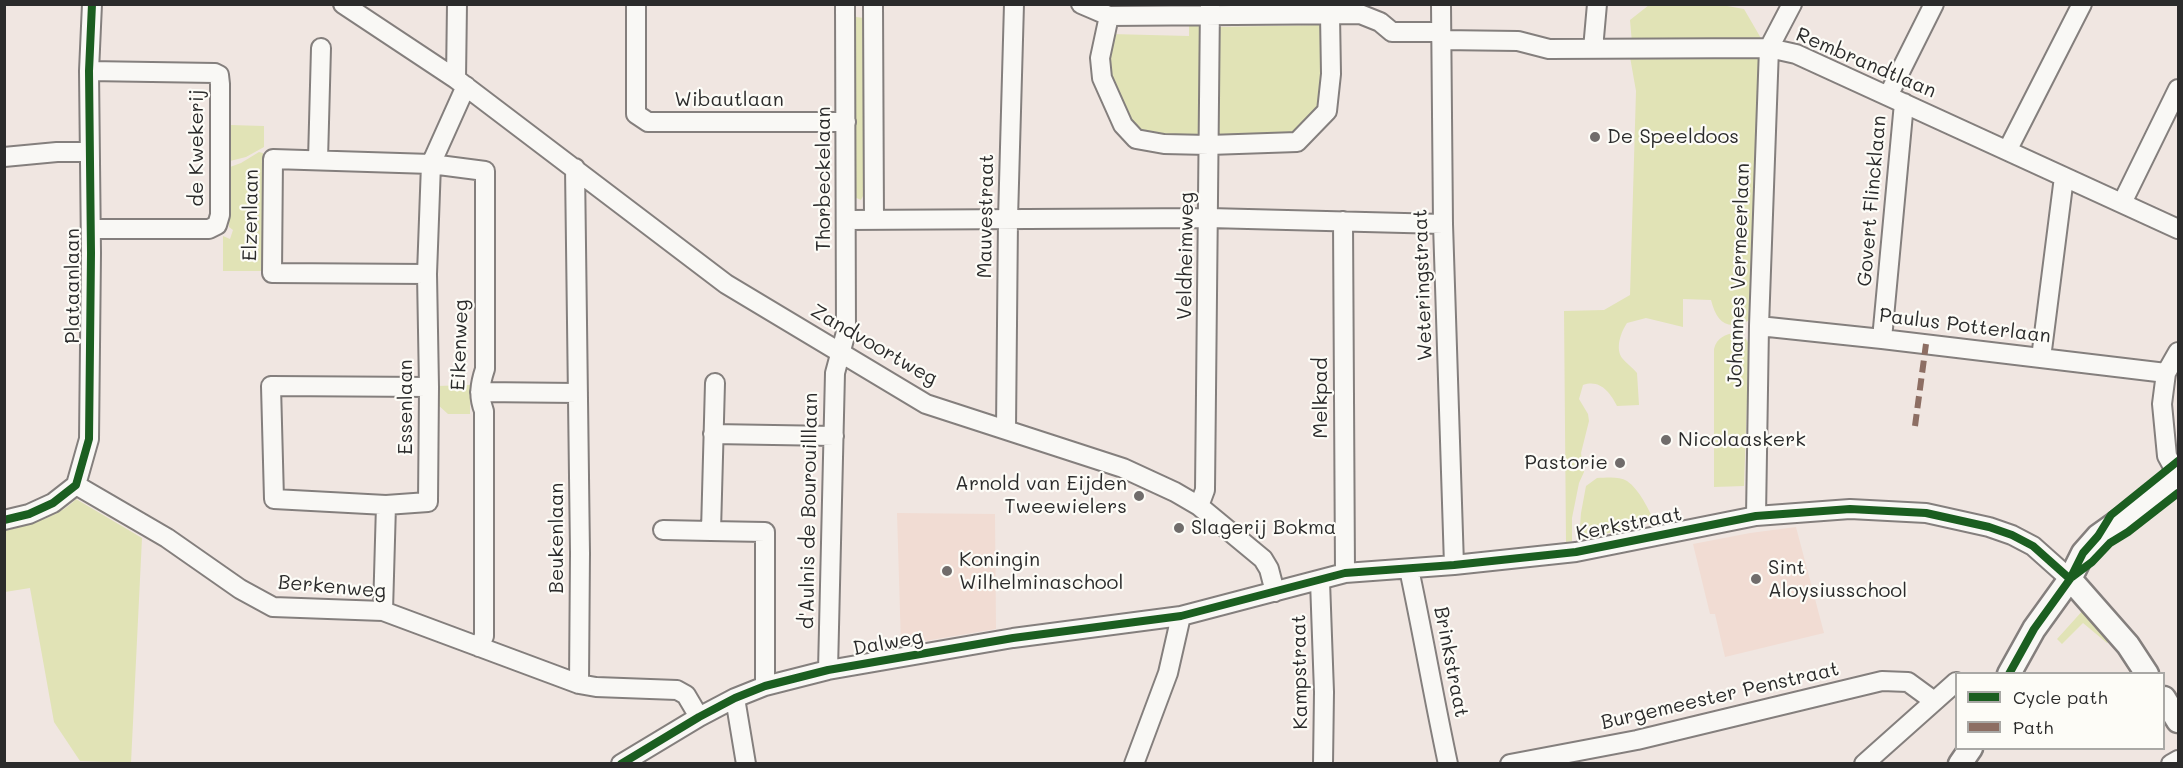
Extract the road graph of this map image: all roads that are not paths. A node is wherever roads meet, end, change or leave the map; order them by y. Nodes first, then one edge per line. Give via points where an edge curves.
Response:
1 (92, 4) edge
2 (343, 4) edge
3 (457, 4) edge
4 (636, 4) edge
5 (845, 4) edge
6 (873, 4) edge
7 (1014, 4) edge
8 (1081, 4) edge
9 (1441, 4) edge
10 (1597, 4) edge
11 (1792, 4) edge
12 (1934, 4) edge
13 (2082, 4) edge
14 (1210, 9) edge
15 (1330, 15) junction
16 (1109, 16) junction
17 (1441, 36) junction
18 (321, 48) dead end
19 (1769, 48) junction
20 (1593, 49) junction
21 (89, 71) junction
22 (461, 82) junction
23 (2178, 89) edge
24 (1896, 100) junction
25 (846, 122) junction
26 (1209, 145) junction
27 (2008, 149) junction
28 (89, 152) junction
29 (4, 157) edge
30 (318, 160) junction
31 (431, 164) junction
32 (575, 168) junction
33 (2064, 177) junction
34 (2122, 203) junction
35 (1209, 218) junction
36 (1008, 219) junction
37 (846, 220) junction
38 (874, 220) junction
39 (1342, 221) junction
40 (1443, 224) junction
41 (91, 229) junction
42 (2178, 229) edge
43 (428, 274) junction
44 (1759, 326) junction
45 (1882, 339) junction
46 (840, 352) junction
47 (2178, 352) edge
48 (2041, 358) junction
49 (2166, 374) junction
50 (715, 383) dead end
51 (429, 387) junction
52 (480, 392) junction
53 (578, 393) junction
54 (1006, 429) junction
55 (713, 434) junction
56 (834, 436) junction
57 (2178, 477) edge
58 (76, 485) junction
59 (386, 505) junction
60 (1199, 506) junction
61 (1756, 516) junction
62 (4, 520) edge
63 (663, 530) dead end
64 (711, 531) junction
65 (1454, 565) junction
66 (1409, 569) junction
67 (1345, 573) junction
68 (2070, 579) junction
69 (1320, 580) junction
70 (1275, 592) junction
71 (383, 611) junction
72 (1180, 616) junction
73 (480, 647) junction
74 (828, 670) junction
75 (2011, 672) edge
76 (2146, 672) edge
77 (1955, 683) edge
78 (579, 684) junction
79 (765, 686) junction
80 (735, 698) junction
81 (1934, 701) junction
82 (2165, 701) edge
83 (699, 717) junction
84 (2178, 721) edge
85 (1970, 750) edge
86 (2178, 760) edge
87 (621, 764) edge
88 (746, 764) edge
89 (1134, 764) edge
90 (1323, 764) edge
91 (1448, 764) edge
92 (1510, 764) edge
93 (1864, 764) edge
94 (1960, 764) edge
95 (2171, 764) edge

1 - 21 street, Plataanlaan
2 - 22 street, Zandvoortweg
3 - 22 street
4 - 25 street, Wibautlaan via 636,114 648,122
5 - 25 street, Thorbeckelaan
6 - 38 street
7 - 36 street, Mauvestraat
8 - 16 street
9 - 17 street, Weteringstraat
10 - 20 street
11 - 19 street, Johannes Vermeerlaan
12 - 24 street
13 - 27 street
14 - 15 street, Rembrandtlaan
14 - 16 street, Rembrandtlaan
14 - 26 street, Veldheimweg
15 - 17 street, Rembrandtlaan via 1360,14 1392,32
15 - 26 street via 1327,111 1297,142
16 - 26 street via 1100,58 1102,78 1123,125 1136,139
17 - 20 street, Rembrandtlaan via 1518,41 1549,49
17 - 40 street, Weteringstraat
18 - 30 street
19 - 20 street, Rembrandtlaan
19 - 24 street, Rembrandtlaan via 1796,54
19 - 44 street, Johannes Vermeerlaan
21 - 28 street, Plataanlaan
21 - 41 street, de Kwekerij via 216,73 220,84 217,225 209,229
22 - 31 street
22 - 32 street, Zandvoortweg
23 - 34 street
24 - 27 street, Rembrandtlaan
24 - 45 street, Govert Flincklaan
25 - 37 street, Thorbeckelaan
26 - 35 street, Veldheimweg
27 - 33 street, Rembrandtlaan
28 - 29 street
28 - 41 street, Plataanlaan
30 - 31 street, Elzenlaan
30 - 43 street, Elzenlaan via 273,159 273,273
31 - 43 street, Essenlaan
31 - 52 street, Eikenweg via 485,171 485,369
32 - 46 street, Zandvoortweg via 726,284
32 - 53 street, Beukenlaan
33 - 34 street, Rembrandtlaan
33 - 48 street
34 - 42 street, Rembrandtlaan
35 - 36 street
35 - 39 street
35 - 60 street, Veldheimweg via 1205,490
36 - 38 street
36 - 54 street, Mauvestraat
37 - 38 street
37 - 46 street, Thorbeckelaan via 846,332
39 - 40 street
39 - 67 street, Melkpad
40 - 65 street, Weteringstraat
41 - 58 street, Plataanlaan via 89,439
43 - 51 street, Essenlaan
44 - 45 street, Paulus Potterlaan
44 - 61 street, Johannes Vermeerlaan
45 - 48 street, Paulus Potterlaan
46 - 54 street, Zandvoortweg via 926,404
46 - 56 street, d'Aulnis de Bourouilllaan via 835,373
47 - 49 street
48 - 49 street, Paulus Potterlaan
49 - 57 street via 2162,404 2165,446
50 - 55 street
51 - 59 street, Essenlaan via 428,502
51 - 59 street via 271,386 274,499
52 - 53 street
52 - 73 street, Eikenweg via 484,411 484,636
53 - 78 street, Beukenlaan
54 - 60 street, Zandvoortweg via 1123,468
55 - 56 street
55 - 64 street
56 - 74 street, d'Aulnis de Bourouilllaan
57 - 68 main road via 2098,536 2083,553
58 - 62 street via 53,503
58 - 71 street, Berkenweg via 273,607
59 - 71 street
60 - 70 street, Zandvoortweg via 1263,559
61 - 65 street, Kerkstraat via 1575,552
61 - 68 street, Kerkstraat via 1850,509 1926,513 2012,535 2033,546
63 - 64 street
64 - 79 street via 765,532
65 - 66 street, Kerkstraat
66 - 67 street, Kerkstraat
66 - 91 street, Brinkstraat
67 - 69 street, Kerkstraat
68 - 75 main road via 2034,629
68 - 76 main road via 2128,645
69 - 70 street, Kerkstraat
69 - 90 street, Kampstraat
70 - 72 street, Kerkstraat
71 - 73 street, Berkenweg
72 - 74 street, Dalweg via 1013,638
72 - 89 street via 1168,673
73 - 78 street, Berkenweg
74 - 79 street, Dalweg
77 - 81 street
78 - 83 street, Berkenweg via 677,690 686,694
79 - 80 street, Dalweg
80 - 83 street, Dalweg
80 - 88 street
81 - 92 street, Burgemeester Penstraat via 1908,682 1882,681 1637,740
81 - 93 street
82 - 84 main road
83 - 87 street, Dalweg
85 - 94 main road
86 - 95 street

